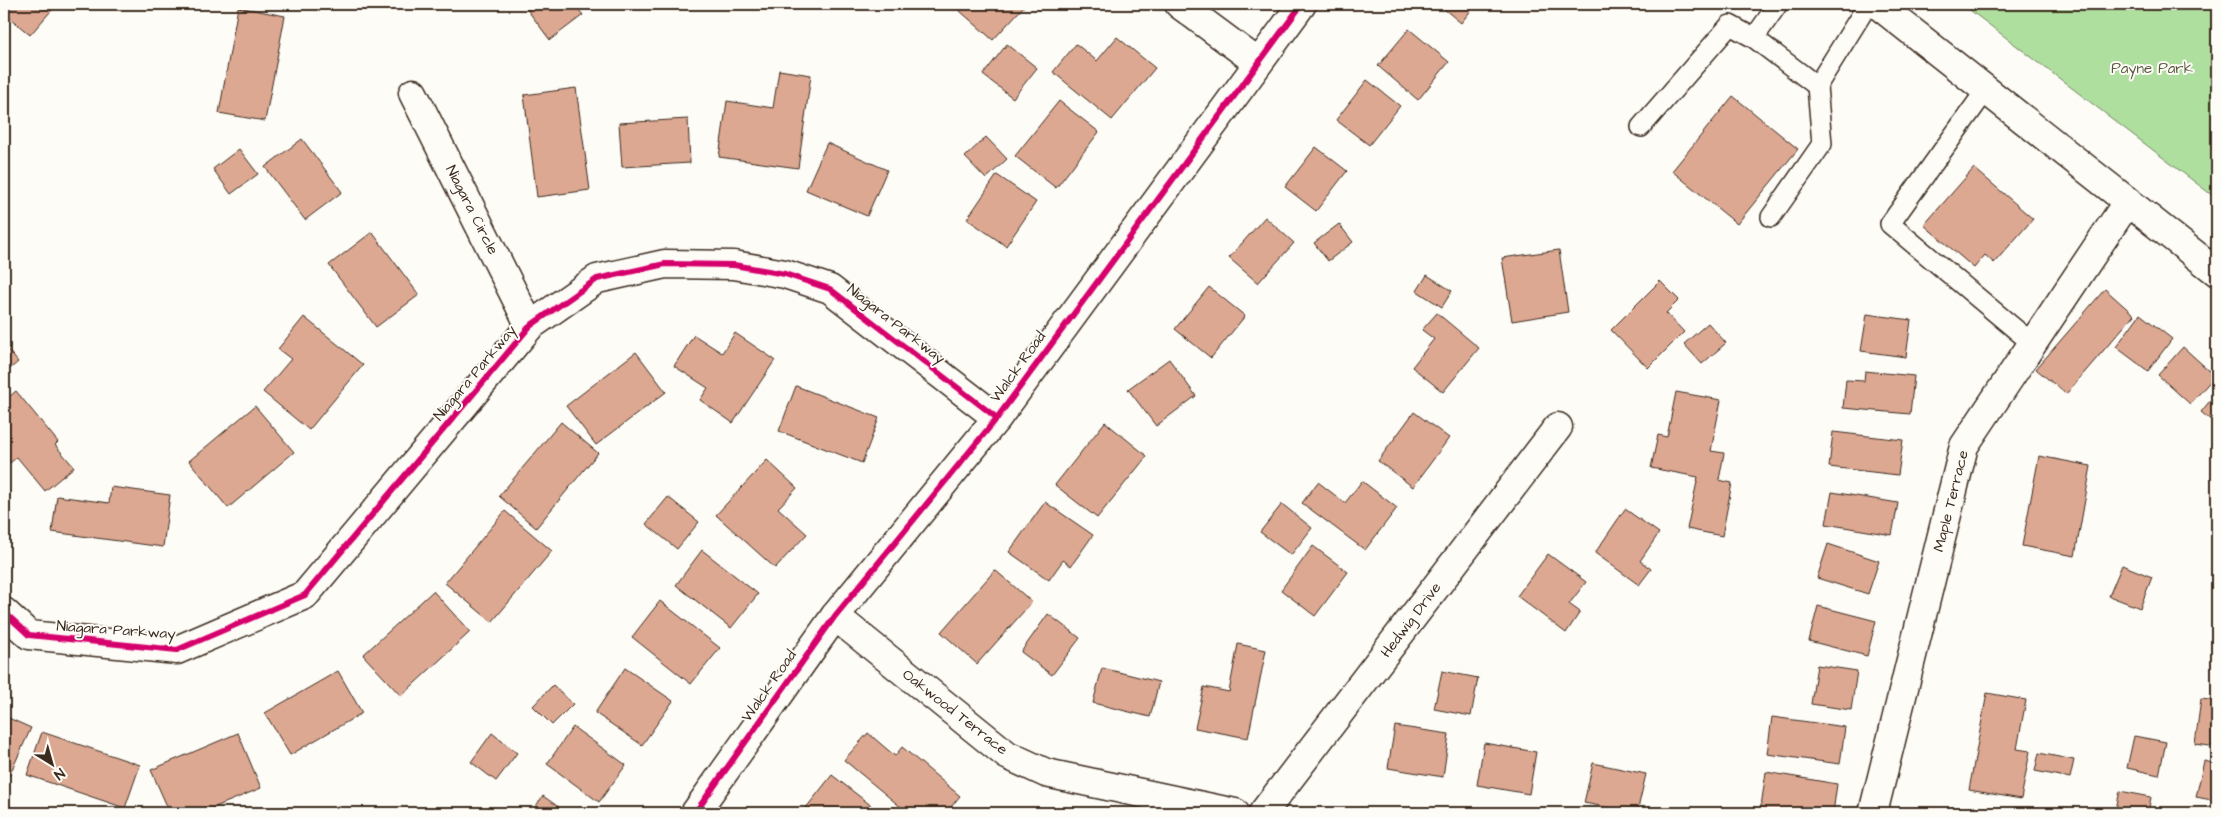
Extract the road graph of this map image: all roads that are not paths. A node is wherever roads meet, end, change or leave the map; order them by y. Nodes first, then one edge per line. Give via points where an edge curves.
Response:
1 (1179, 4) edge
2 (1302, 4) edge
3 (1778, 4) edge
4 (1868, 4) edge
5 (1877, 4) edge
6 (1754, 38) junction
7 (1257, 62) junction
8 (1817, 86) junction
9 (1986, 90) junction
10 (413, 93) dead end
11 (1641, 127) dead end
12 (2128, 201) junction
13 (1771, 217) dead end
14 (2217, 272) edge
15 (530, 326) junction
16 (2033, 344) junction
17 (997, 418) junction
18 (1558, 427) dead end
19 (4, 612) edge
20 (835, 616) junction
21 (695, 813) edge
22 (1235, 813) edge
23 (1263, 813) edge
24 (1873, 813) edge

1 - 7 street
2 - 7 street, Walck Road
3 - 6 lane
4 - 8 lane
5 - 9 street
6 - 8 lane
6 - 11 lane via 1730,25
7 - 17 street, Walck Road
8 - 13 lane via 1822,144
9 - 12 street
9 - 16 lane via 1890,224
10 - 15 street, Niagara Circle
12 - 14 street
12 - 16 street, Maple Terrace
15 - 17 street, Niagara Parkway via 597,279 665,264 734,265 785,274 830,289
15 - 19 street, Niagara Parkway via 305,595 177,650 29,635
16 - 24 street, Maple Terrace via 1964,446
17 - 20 street, Walck Road
18 - 23 street, Hedwig Drive
20 - 21 street, Walck Road
20 - 22 street, Oakwood Terrace via 1007,755 1046,773

